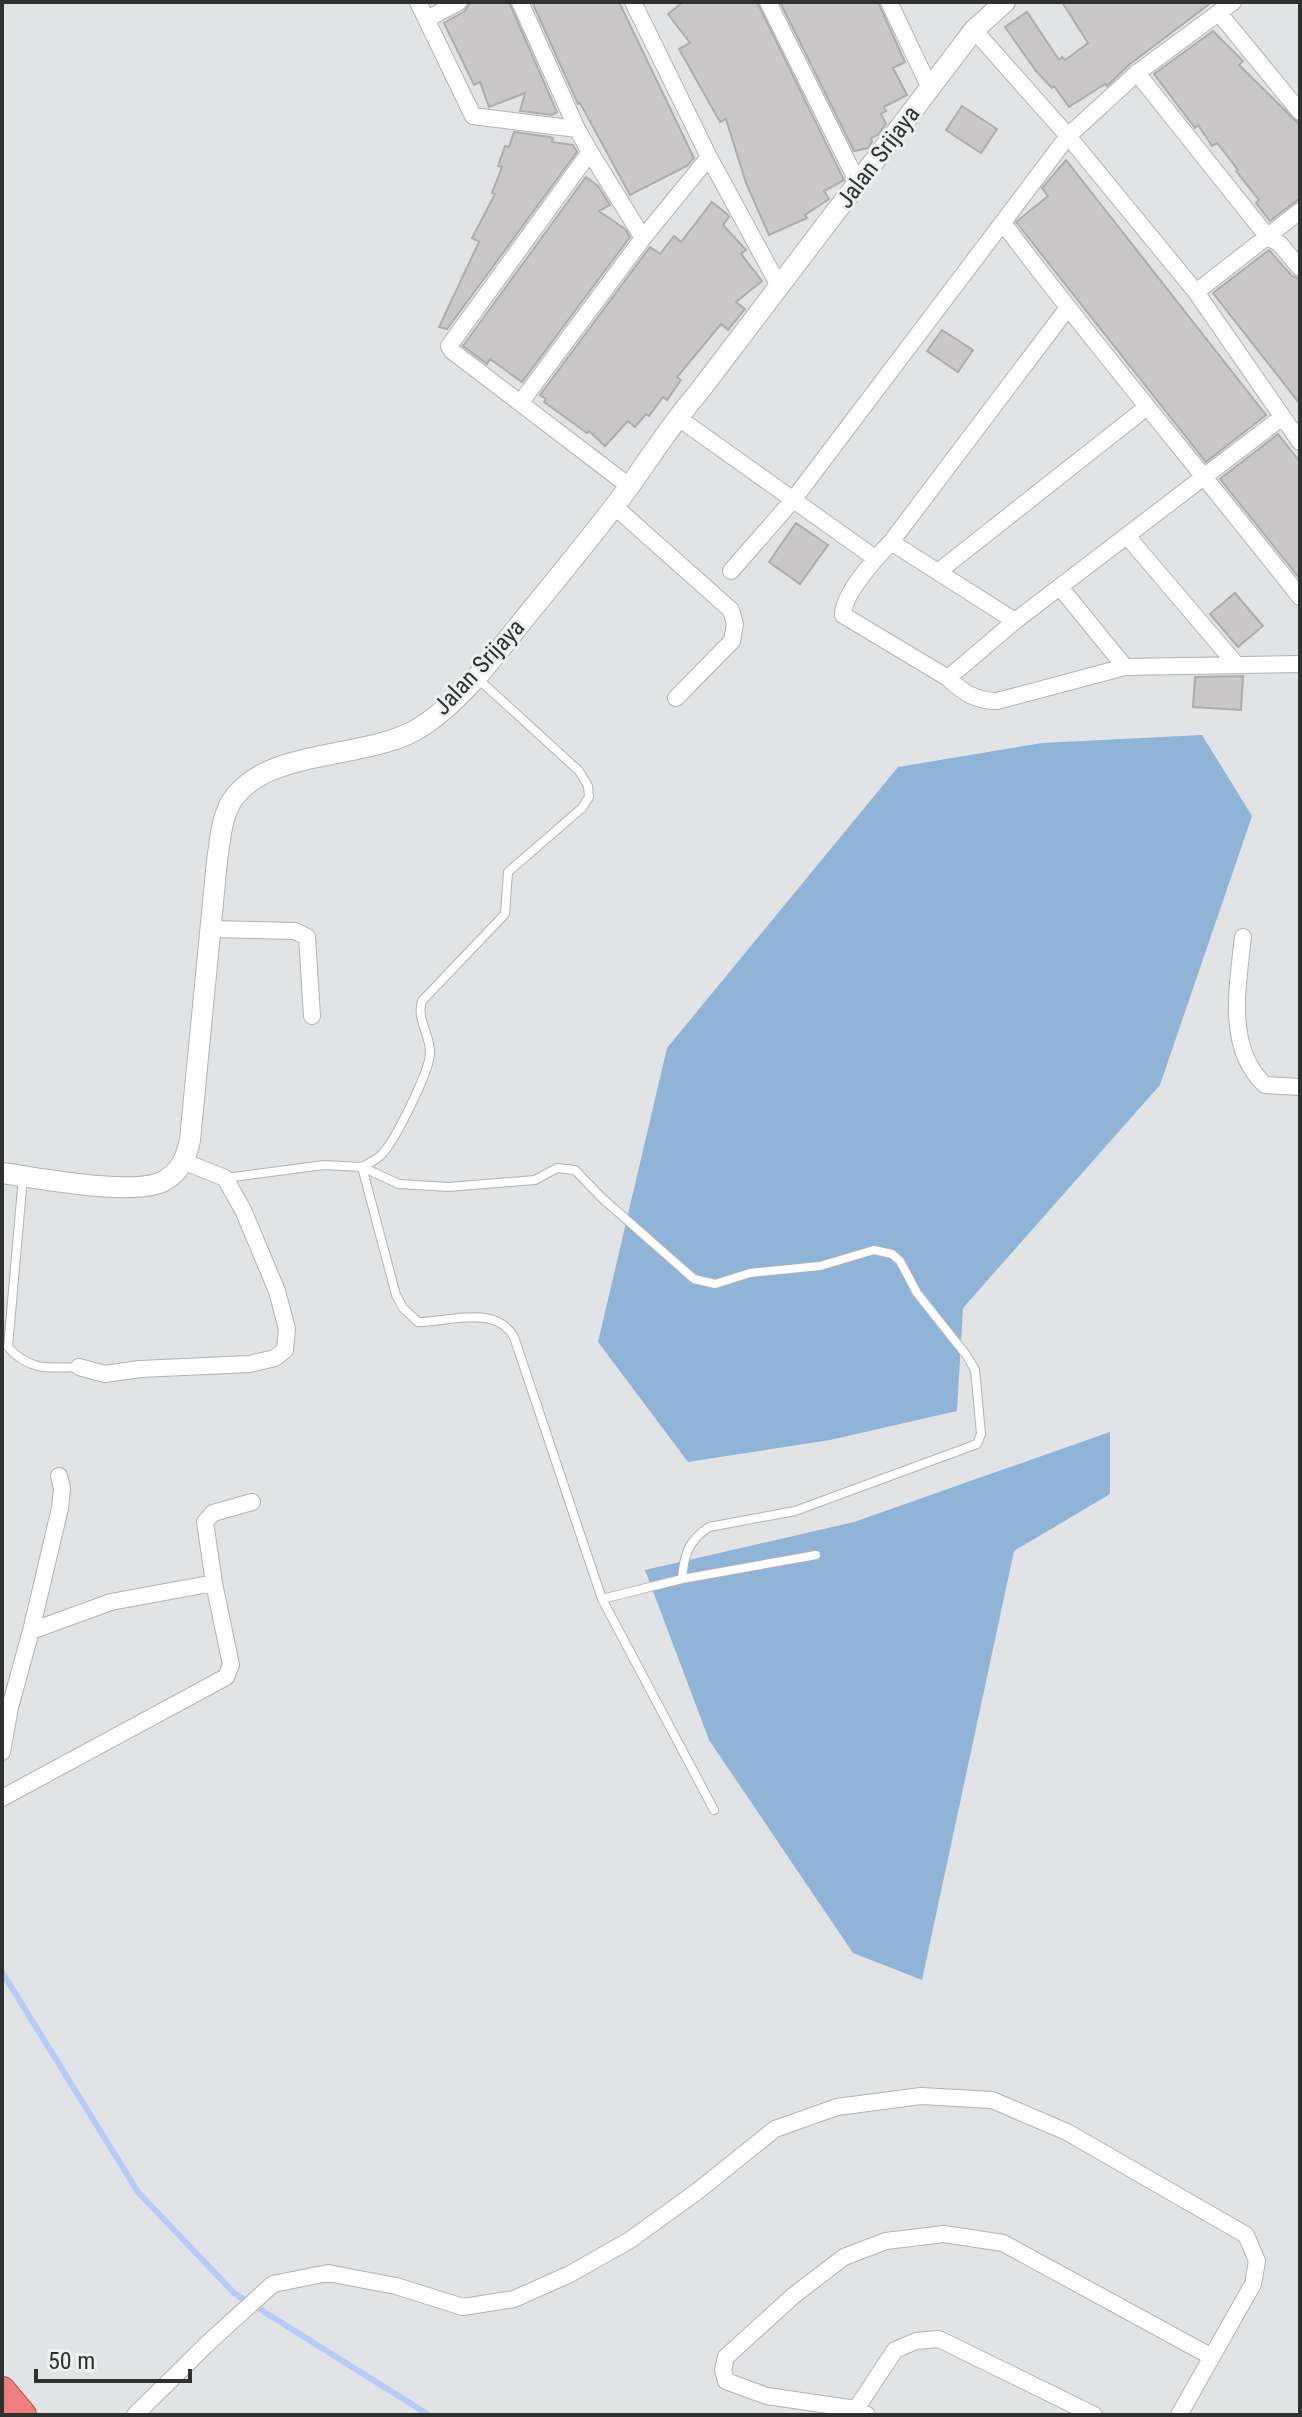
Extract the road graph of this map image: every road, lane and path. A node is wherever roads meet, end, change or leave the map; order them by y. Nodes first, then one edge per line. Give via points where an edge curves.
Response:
1 (418, 2) edge
2 (459, 2) edge
3 (520, 2) edge
4 (633, 2) edge
5 (768, 2) edge
6 (889, 2) edge
7 (1005, 2) edge
8 (1233, 2) edge
9 (1219, 13) junction
10 (427, 19) junction
11 (974, 30) junction
12 (1137, 73) junction
13 (930, 88) junction
14 (1294, 91) edge
15 (1300, 112) edge
16 (577, 129) junction
17 (1068, 136) junction
18 (590, 152) junction
19 (709, 157) junction
20 (858, 183) junction
21 (1300, 211) edge
22 (1003, 223) junction
23 (1267, 236) junction
24 (643, 238) junction
25 (1300, 268) edge
26 (779, 286) junction
27 (1196, 292) junction
28 (1067, 309) junction
29 (521, 402) junction
30 (1147, 407) junction
31 (677, 417) junction
32 (1281, 418) junction
33 (1300, 442) edge
34 (1205, 476) junction
35 (629, 486) junction
36 (793, 500) junction
37 (614, 506) junction
38 (1127, 536) junction
39 (891, 542) junction
40 (875, 558) junction
41 (731, 571) dead end
42 (939, 571) junction
43 (1060, 587) junction
44 (1300, 597) edge
45 (1015, 621) junction
46 (1235, 663) junction
47 (1300, 664) edge
48 (1125, 667) junction
49 (476, 677) junction
50 (948, 678) junction
51 (676, 698) dead end
52 (210, 929) junction
53 (1243, 937) dead end
54 (312, 1016) dead end
55 (1300, 1087) edge
56 (185, 1162) junction
57 (362, 1167) junction
58 (2, 1173) edge
59 (23, 1176) junction
60 (225, 1178) junction
61 (79, 1367) joint
62 (59, 1476) dead end
63 (252, 1502) dead end
64 (816, 1555) dead end
65 (682, 1579) junction
66 (214, 1583) junction
67 (602, 1599) junction
68 (31, 1631) junction
69 (2, 1752) edge
70 (2, 1798) edge
71 (714, 1810) dead end
72 (1212, 2357) junction
73 (2, 2391) edge
74 (862, 2412) edge
75 (22, 2415) edge
76 (135, 2415) edge
77 (1094, 2415) edge
78 (1179, 2415) edge

1 - 10 street
2 - 10 street
3 - 16 street
4 - 19 street
5 - 20 street
6 - 13 street
7 - 11 street, Jalan Srijaya
8 - 9 street
9 - 12 street
9 - 14 street
10 - 16 street via 473,116
11 - 13 street, Jalan Srijaya
11 - 17 street
12 - 17 street
12 - 23 street
13 - 20 street, Jalan Srijaya
14 - 15 street
16 - 18 street
17 - 22 street
17 - 27 street
18 - 24 street
18 - 29 street via 449,343 452,351
19 - 24 street
19 - 26 street
20 - 26 street, Jalan Srijaya
21 - 23 street
22 - 28 street
22 - 36 street
23 - 25 street
23 - 27 street
24 - 29 street
26 - 31 street, Jalan Srijaya
27 - 32 street
28 - 30 street
28 - 39 street
29 - 35 street
30 - 34 street
30 - 42 street
31 - 35 street, Jalan Srijaya
31 - 36 street
32 - 33 street
32 - 34 street
34 - 38 street
34 - 44 street
35 - 37 street, Jalan Srijaya
36 - 40 street
36 - 41 street
37 - 49 street, Jalan Srijaya
37 - 51 street via 734,616 732,641
38 - 43 street
38 - 46 street
39 - 40 street
39 - 42 street
40 - 50 street via 846,601 843,615
42 - 45 street
43 - 45 street
43 - 48 street
45 - 50 street
46 - 47 street
46 - 48 street
48 - 50 street via 997,701 963,693
49 - 52 street, Jalan Srijaya via 423,726 393,740 267,770 241,790 223,822
49 - 57 lane via 579,771 589,797 508,872 505,914 422,1001 428,1066 390,1146
52 - 54 street via 303,933
52 - 56 street, Jalan Srijaya
53 - 55 street via 1236,1003 1248,1062 1265,1085
56 - 59 street via 163,1182 130,1188
56 - 60 street
57 - 60 lane via 324,1165
57 - 65 lane via 418,1187 535,1180 557,1168 575,1170 694,1279 715,1284 750,1273 820,1266 874,1250 900,1261 917,1293 975,1370 981,1434 977,1444 795,1511 709,1527 689,1546
57 - 67 lane via 396,1295 410,1317 418,1322 484,1317 508,1326
58 - 59 street
59 - 61 lane via 8,1347 42,1369
60 - 61 street via 277,1291 287,1329 285,1350 250,1364 105,1374
62 - 68 street via 60,1508
63 - 66 street via 206,1519
64 - 65 lane
65 - 67 lane
66 - 68 street via 111,1602
66 - 70 street via 231,1665 226,1677
67 - 71 lane
68 - 69 street
72 - 74 street via 1003,2243 944,2234 886,2241 844,2257 793,2296 726,2357 723,2370 726,2381 767,2396
72 - 76 street via 1253,2284 1257,2261 1246,2235 1067,2132 992,2100 921,2096 837,2107 775,2129 630,2240 514,2299 463,2307 396,2286 328,2273 273,2284
72 - 78 street
73 - 75 highway
74 - 77 street via 895,2350 939,2339

